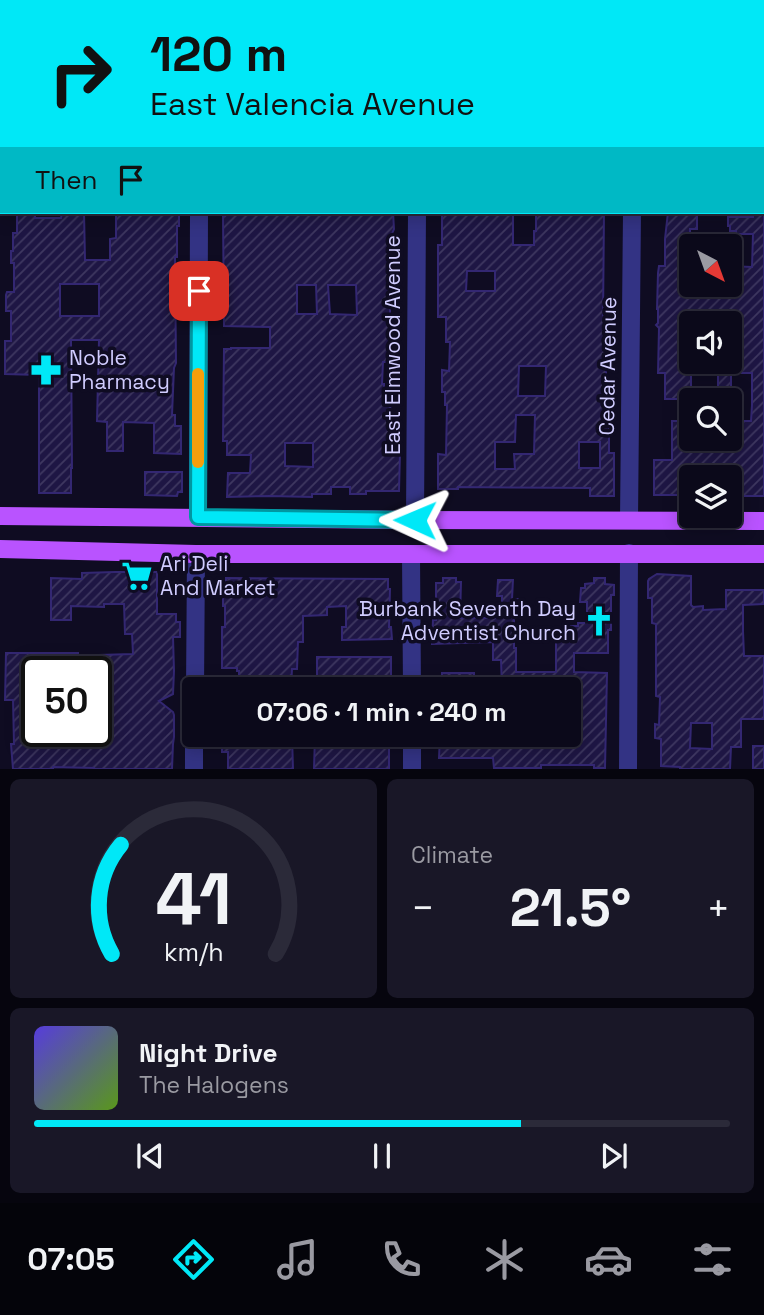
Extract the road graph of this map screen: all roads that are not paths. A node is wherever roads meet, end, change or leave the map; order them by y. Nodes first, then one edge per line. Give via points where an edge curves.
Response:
1 (199, 214) edge
2 (416, 214) edge
3 (632, 214) edge
4 (0, 516) edge
5 (198, 517) junction
6 (415, 520) junction
7 (629, 520) junction
8 (764, 521) edge
9 (0, 549) edge
10 (196, 554) junction
11 (629, 554) junction
12 (764, 554) edge
13 (411, 555) junction
14 (195, 677) edge
15 (412, 677) edge
16 (194, 747) edge
17 (412, 747) edge
18 (194, 769) edge
19 (412, 769) edge
20 (628, 769) edge

1 - 5 street
2 - 6 street, East Elmwood Avenue
3 - 7 street, Cedar Avenue
4 - 5 main road
5 - 6 main road
6 - 7 main road
7 - 8 main road
9 - 10 main road
10 - 13 main road
10 - 14 street
11 - 12 main road
11 - 13 main road
11 - 20 street
13 - 15 street
16 - 18 street
17 - 19 street

